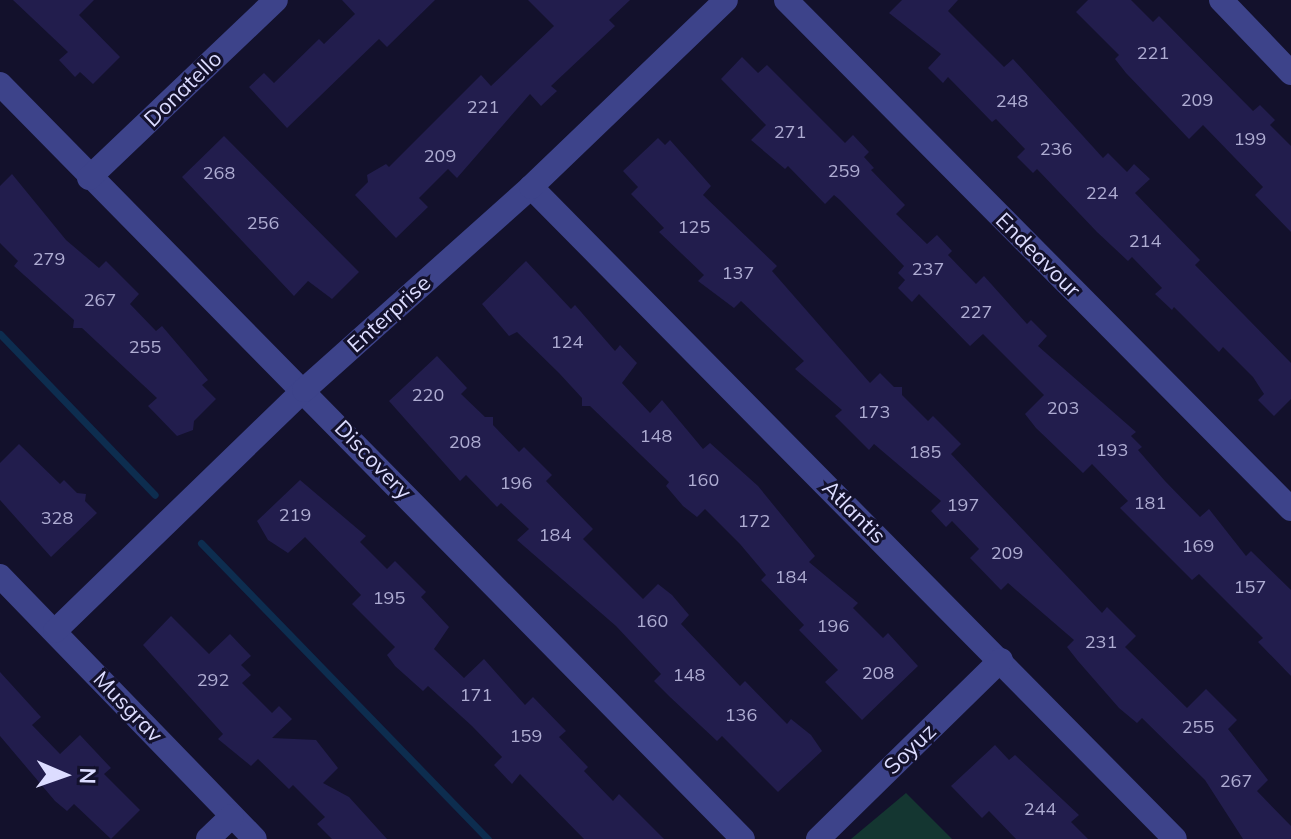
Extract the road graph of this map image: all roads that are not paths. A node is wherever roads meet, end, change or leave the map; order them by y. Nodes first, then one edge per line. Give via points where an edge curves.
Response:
1 (276, 0) edge
2 (726, 0) edge
3 (786, 0) edge
4 (1221, 0) edge
5 (1291, 73) edge
6 (0, 84) edge
7 (89, 178) junction
8 (531, 187) junction
9 (304, 390) junction
10 (1291, 509) edge
11 (0, 576) edge
12 (55, 631) junction
13 (1001, 660) junction
14 (232, 816) junction
15 (208, 839) edge
16 (255, 839) edge
17 (743, 839) edge
18 (818, 839) edge
19 (1175, 839) edge

1 - 7 street, Donatello
2 - 8 street, Enterprise
3 - 10 street, Endeavour
4 - 5 street
6 - 7 street, Discovery
7 - 9 street, Discovery
8 - 9 street, Enterprise
8 - 13 street, Atlantis
9 - 12 street, Enterprise
9 - 17 street, Discovery
11 - 12 street, Musgrav
12 - 14 street, Musgrav
13 - 18 street, Soyuz
13 - 19 street, Atlantis
14 - 15 street
14 - 16 street, Musgrav

